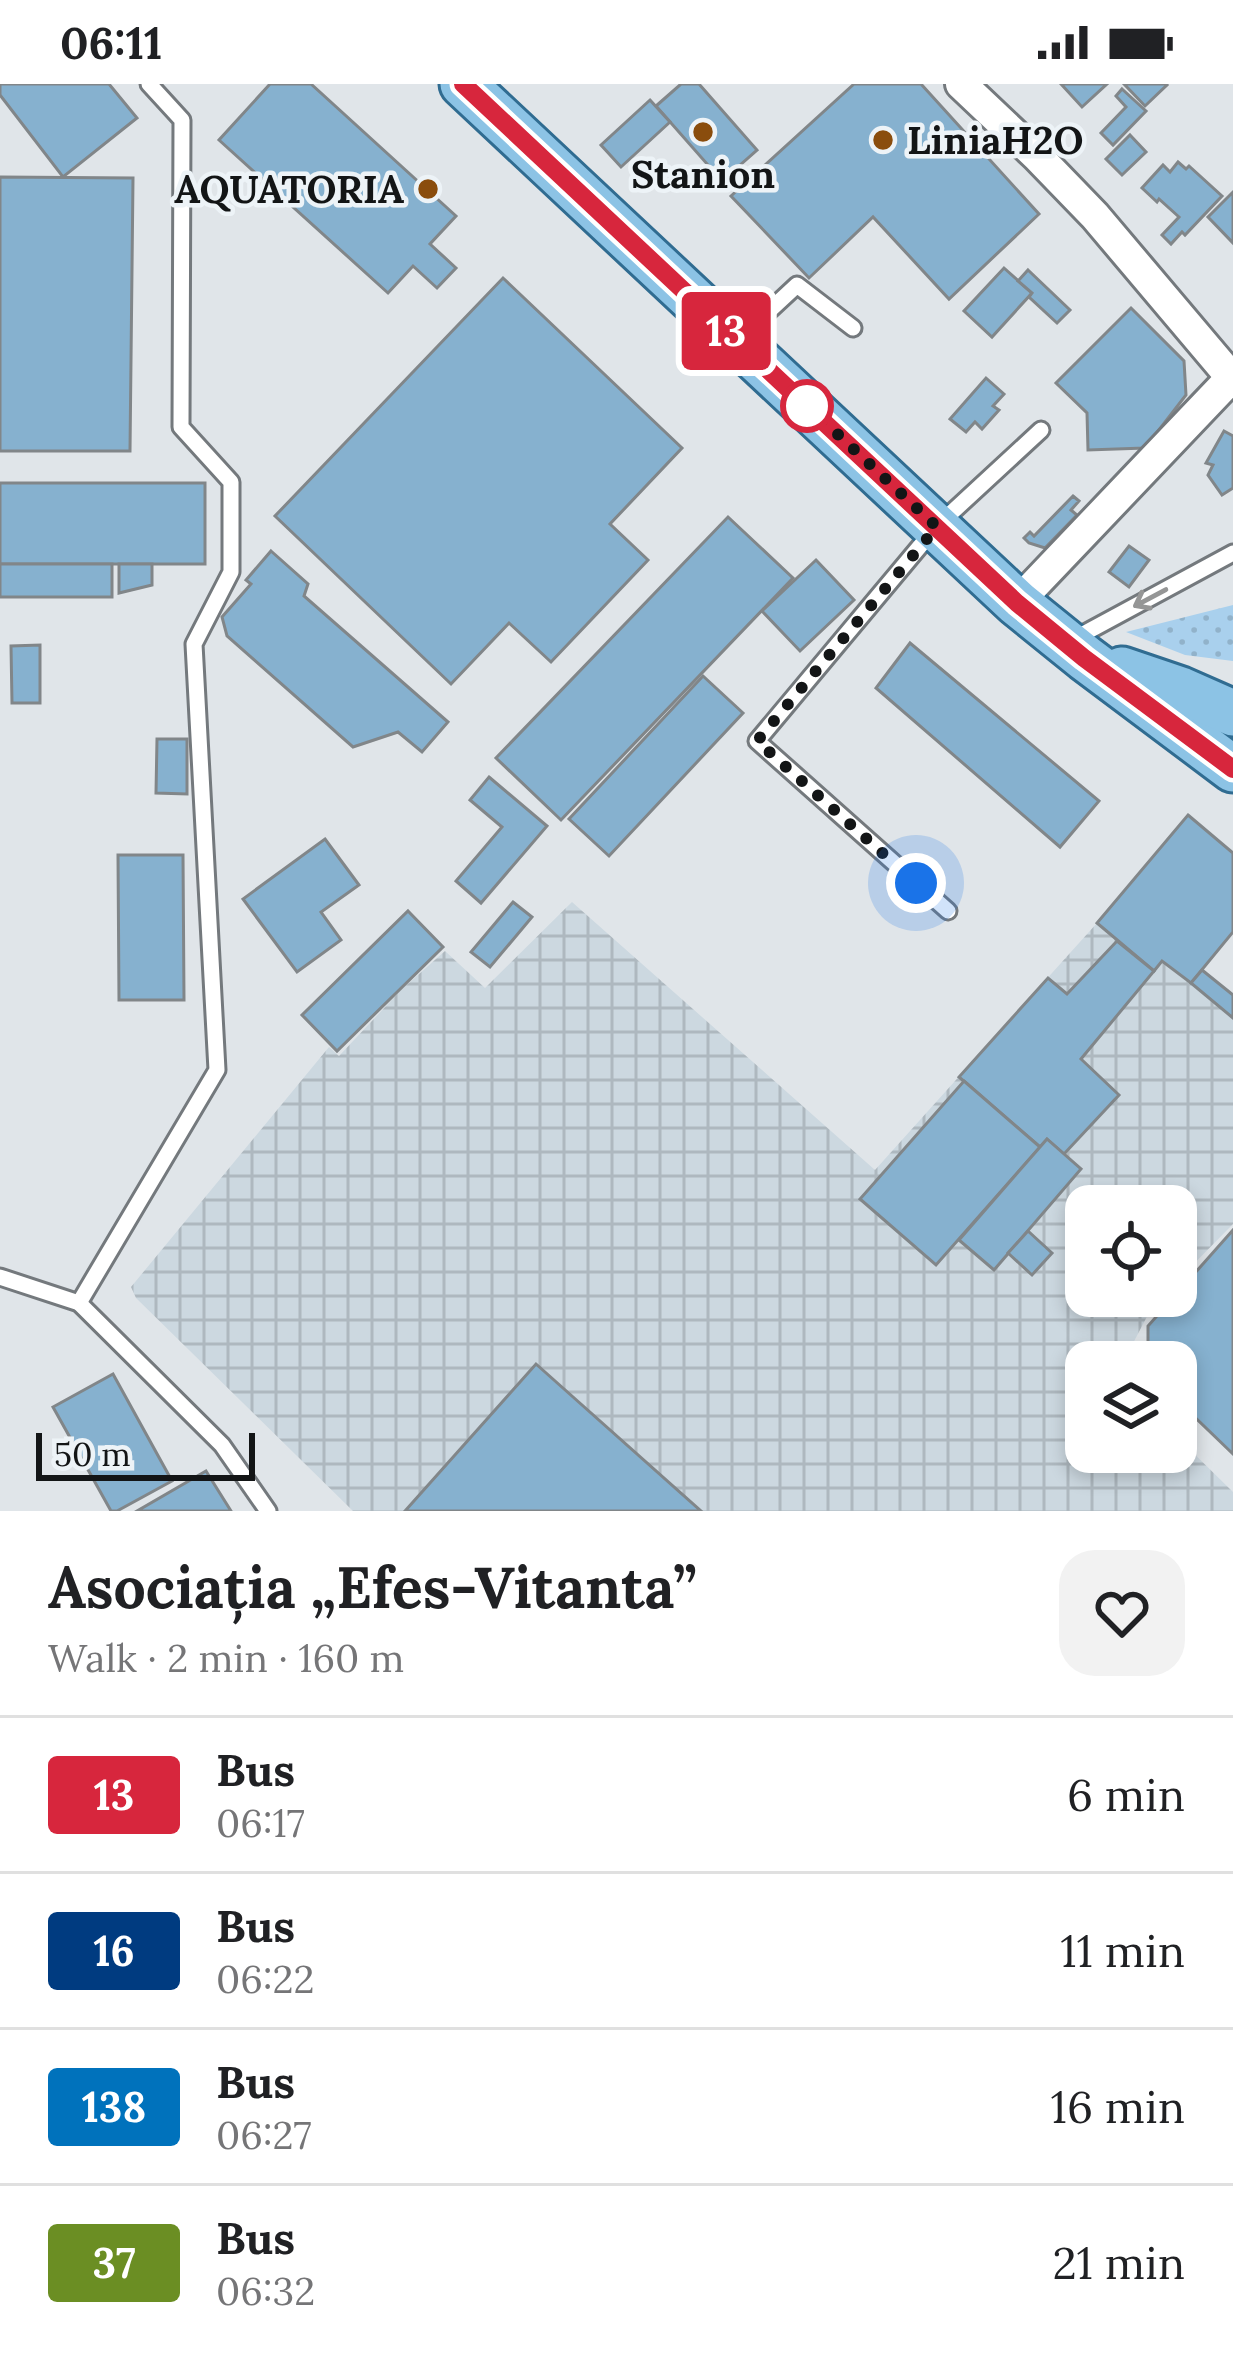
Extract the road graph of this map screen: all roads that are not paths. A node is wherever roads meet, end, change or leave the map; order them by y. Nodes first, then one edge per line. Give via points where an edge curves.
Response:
1 (149, 84) edge
2 (463, 84) edge
3 (961, 84) edge
4 (853, 328) dead end
5 (737, 340) junction
6 (1232, 376) edge
7 (1041, 430) dead end
8 (937, 527) junction
9 (1233, 553) edge
10 (1017, 603) junction
11 (1076, 650) junction
12 (1181, 690) junction
13 (1233, 699) edge
14 (1233, 713) edge
15 (1233, 769) edge
16 (948, 911) dead end
17 (0, 1277) edge
18 (79, 1303) junction
19 (268, 1511) edge

1 - 18 lane via 182,120 181,427 231,482 231,572 194,644 217,1070
2 - 5 main road
3 - 6 street via 1095,216
4 - 5 lane via 797,286
5 - 8 main road
6 - 10 street
7 - 8 lane
8 - 10 main road
8 - 16 lane via 757,741
9 -> 11 lane
10 - 11 main road
11 - 12 main road
11 - 15 main road
12 - 13 main road
12 - 14 main road
17 - 18 lane
18 - 19 lane via 222,1445

